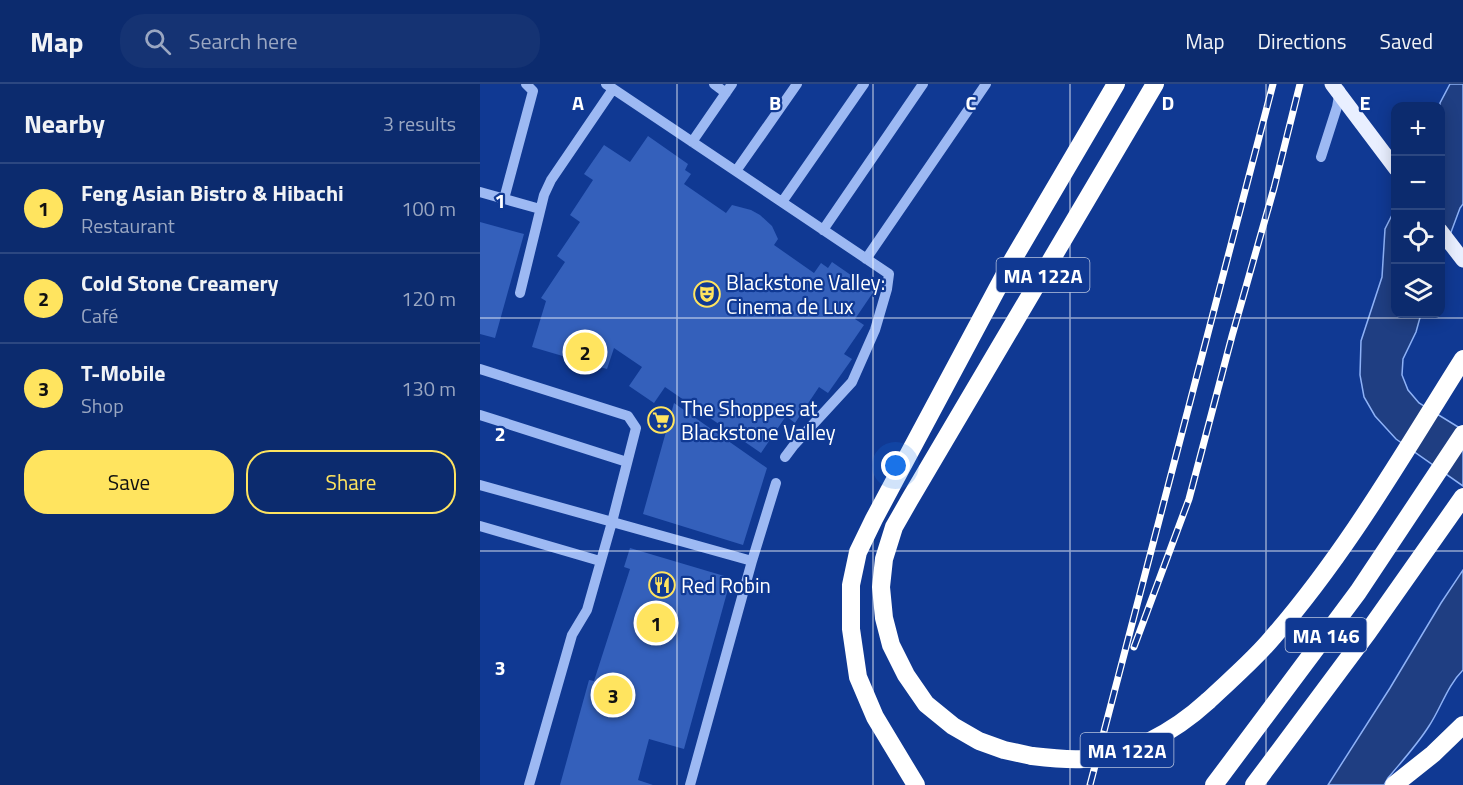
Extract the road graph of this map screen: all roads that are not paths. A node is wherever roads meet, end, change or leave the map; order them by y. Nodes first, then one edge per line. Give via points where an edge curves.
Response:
1 (526, 84) edge
2 (714, 84) edge
3 (797, 84) edge
4 (864, 84) edge
5 (923, 84) edge
6 (986, 84) edge
7 (1116, 84) edge
8 (1155, 84) edge
9 (1332, 84) edge
10 (1341, 84) edge
11 (610, 86) edge
12 (729, 88) edge
13 (692, 142) junction
14 (1321, 157) dead end
15 (1391, 164) edge
16 (736, 171) junction
17 (480, 192) edge
18 (504, 199) junction
19 (782, 202) junction
20 (540, 209) junction
21 (824, 230) junction
22 (1445, 237) edge
23 (866, 259) junction
24 (1463, 260) edge
25 (520, 293) dead end
26 (1463, 359) edge
27 (480, 369) edge
28 (480, 416) edge
29 (1463, 434) edge
30 (785, 457) dead end
31 (627, 462) junction
32 (776, 483) dead end
33 (480, 485) edge
34 (1462, 498) edge
35 (612, 522) junction
36 (480, 526) edge
37 (600, 561) junction
38 (752, 561) junction
39 (1463, 725) edge
40 (529, 785) edge
41 (690, 785) edge
42 (916, 785) edge
43 (1214, 785) edge
44 (1254, 785) edge
45 (1394, 785) edge

1 - 18 lane via 533,91
2 - 12 lane
3 - 16 lane
4 - 19 lane
5 - 21 lane
6 - 23 lane
7 - 42 highway via 1012,261 858,552 851,585 851,629 858,676 874,717
8 - 26 highway, MA 122A, bridge via 894,527 884,558 884,618 891,645 926,704 979,741 1032,756 1084,759 1114,755 1171,730 1208,701 1300,606 1332,564
9 - 15 main road, bridge
10 - 14 lane
11 - 13 lane
11 - 20 lane via 551,180
12 - 13 lane
13 - 16 lane
16 - 19 lane
17 - 18 lane
18 - 20 lane
19 - 21 lane
20 - 25 lane
21 - 23 lane
22 - 24 main road
23 - 30 lane via 889,274 864,358 852,382
27 - 31 lane via 628,417 636,429
28 - 31 lane
29 - 43 highway, MA 146 via 1358,592
31 - 35 lane
32 - 38 lane
33 - 35 lane
34 - 44 highway, MA 146
35 - 37 lane
35 - 38 lane
36 - 37 lane
37 - 40 lane via 587,610 572,635
38 - 41 lane
39 - 45 highway

